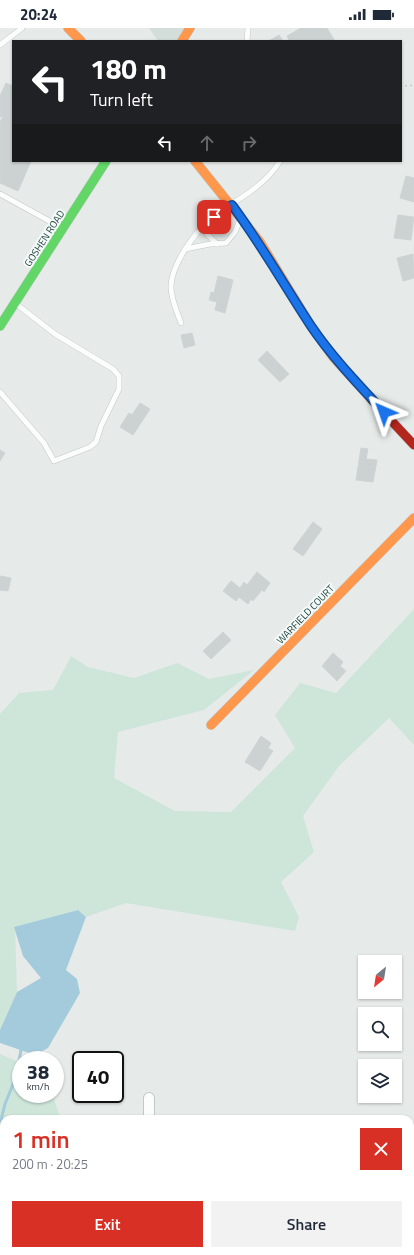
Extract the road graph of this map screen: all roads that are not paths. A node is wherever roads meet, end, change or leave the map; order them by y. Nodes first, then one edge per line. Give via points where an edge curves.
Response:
1 (22, 28) edge
2 (68, 28) edge
3 (190, 28) edge
4 (248, 28) edge
5 (80, 40) edge
6 (183, 40) edge
7 (247, 40) edge
8 (0, 46) edge
9 (105, 162) edge
10 (196, 162) edge
11 (279, 162) edge
12 (0, 194) edge
13 (232, 205) junction
14 (242, 217) junction
15 (205, 225) junction
16 (62, 228) junction
17 (217, 244) junction
18 (185, 249) junction
19 (15, 302) junction
20 (181, 323) dead end
21 (0, 326) edge
22 (0, 392) edge
23 (414, 445) edge
24 (414, 518) edge
25 (211, 725) dead end
26 (148, 1098) dead end
27 (149, 1115) edge

1 - 8 lane
2 - 5 street
3 - 6 street
4 - 7 lane
9 - 16 street, GOSHEN ROAD
10 - 13 street
11 - 13 lane via 271,174
12 - 16 lane
13 - 14 street
13 - 15 lane via 221,210
14 - 17 lane via 226,243
14 - 23 street via 334,358
15 - 17 lane via 207,234
15 - 18 lane
16 - 19 street, GOSHEN ROAD
17 - 18 lane
18 - 20 lane via 172,277 171,289
19 - 21 street, GOSHEN ROAD
19 - 22 lane via 55,334 113,369 119,376 119,389 96,442 90,447 54,461 44,443
24 - 25 street, WARFIELD COURT
26 - 27 street

